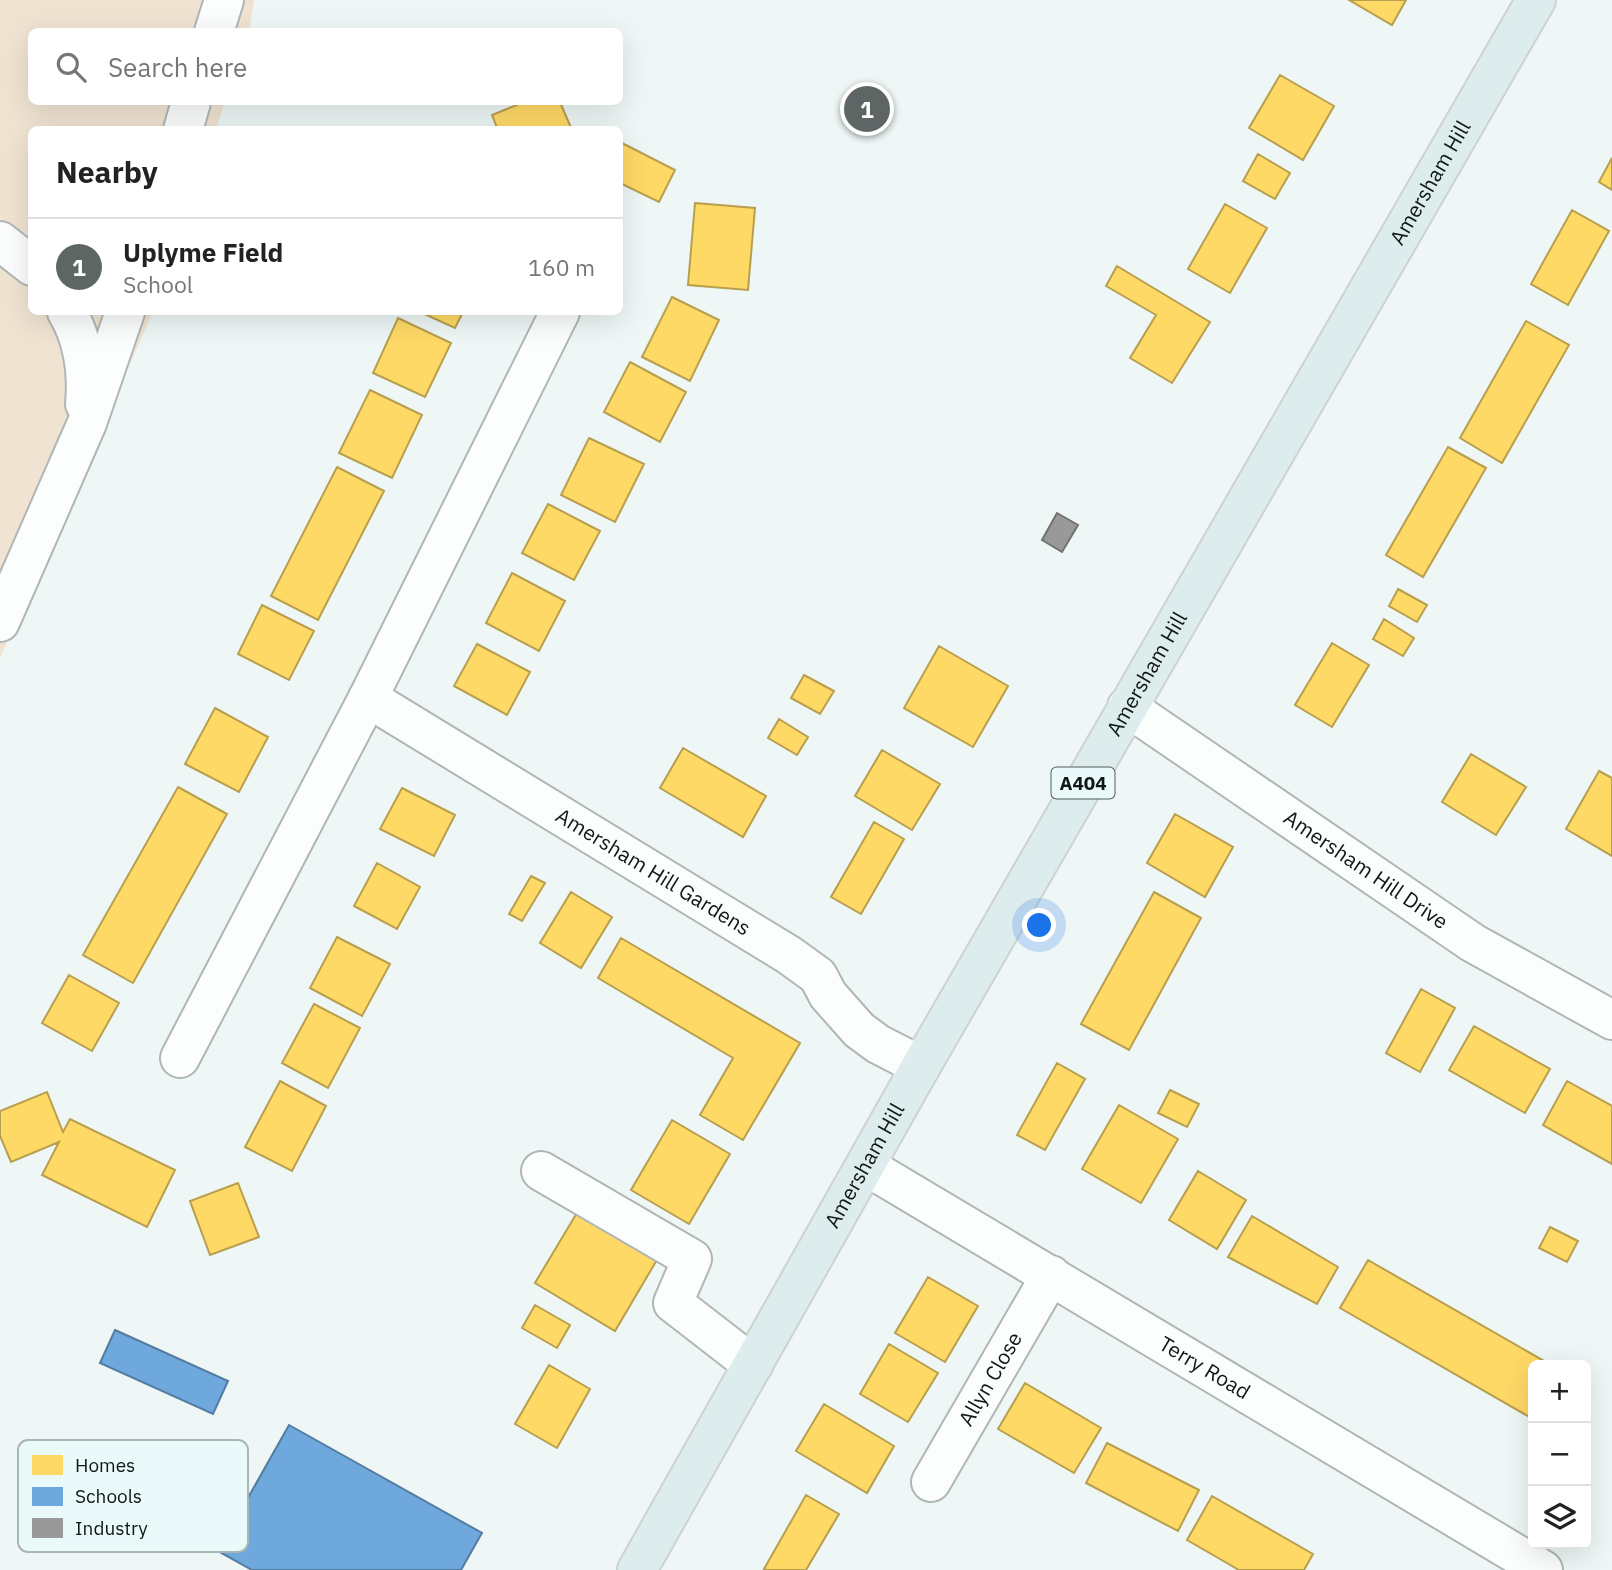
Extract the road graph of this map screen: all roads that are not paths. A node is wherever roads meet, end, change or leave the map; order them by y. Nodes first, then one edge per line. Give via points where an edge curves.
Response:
1 (224, 0) edge
2 (1536, 0) edge
3 (215, 28) edge
4 (190, 105) edge
5 (184, 126) edge
6 (0, 242) edge
7 (28, 263) edge
8 (558, 315) edge
9 (122, 321) edge
10 (72, 322) edge
11 (81, 436) junction
12 (0, 622) edge
13 (368, 698) junction
14 (1127, 707) junction
15 (1612, 1020) edge
16 (180, 1058) dead end
17 (920, 1066) junction
18 (866, 1166) junction
19 (541, 1171) dead end
20 (1051, 1275) junction
21 (753, 1365) junction
22 (931, 1482) dead end
23 (637, 1570) edge
24 (1543, 1570) edge

1 - 3 street
2 - 14 main road, Amersham Hill / A404
4 - 5 street
6 - 7 street
8 - 13 street
9 - 10 street via 110,338 99,340 87,339
9 - 11 street
10 - 11 street via 88,380
11 - 12 street
13 - 16 street
13 - 17 street, Amersham Hill Gardens via 789,955 818,976 828,995 859,1030
14 - 15 street, Amersham Hill Drive via 1473,943
14 - 17 main road, Amersham Hill / A404
17 - 18 main road, Amersham Hill / A404
18 - 20 street, Terry Road
18 - 21 main road, Amersham Hill / A404
19 - 21 street via 692,1259 673,1303
20 - 22 street, Allyn Close
20 - 24 street, Terry Road
21 - 23 main road, Amersham Hill / A404

